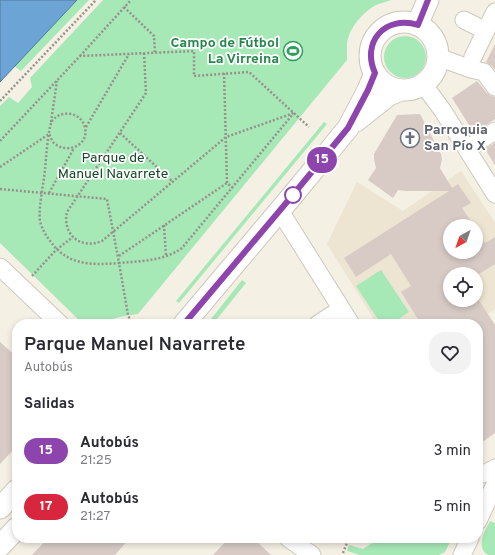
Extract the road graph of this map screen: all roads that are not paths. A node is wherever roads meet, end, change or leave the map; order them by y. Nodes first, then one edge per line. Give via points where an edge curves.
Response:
1 (428, 0) edge
2 (495, 12) edge
3 (464, 20) dead end
4 (418, 25) junction
5 (486, 31) junction
6 (473, 57) dead end
7 (438, 58) junction
8 (375, 73) junction
9 (423, 84) junction
10 (495, 87) edge
11 (401, 90) junction
12 (348, 128) junction
13 (495, 131) edge
14 (467, 149) junction
15 (495, 194) edge
16 (280, 211) junction
17 (0, 267) edge
18 (342, 309) junction
19 (55, 319) edge
20 (188, 319) edge
21 (326, 319) edge
22 (348, 319) edge
23 (495, 468) edge
24 (483, 474) edge
25 (495, 484) edge
26 (12, 495) edge
27 (0, 508) edge
28 (483, 510) edge
29 (12, 533) edge
30 (295, 543) edge
31 (468, 543) edge
32 (0, 546) edge
33 (312, 555) edge
34 (462, 555) edge

1 - 4 main road
2 - 5 street
3 - 5 street
4 - 7 main road via 433,38 438,49
4 - 8 main road via 409,22 393,24 379,33 374,40 370,57
5 - 6 street
7 - 9 main road via 434,73
7 - 10 street via 484,72
8 - 11 main road via 387,85
8 - 12 main road
9 - 11 main road via 409,90
9 - 14 street
11 - 12 main road via 389,95
12 - 16 main road
13 - 14 street
14 - 15 street
16 - 18 street
16 - 20 main road
17 - 19 street
18 - 21 street
18 - 22 street
23 - 24 street
25 - 28 street
26 - 27 main road
29 - 32 main road
30 - 33 street
31 - 34 street

